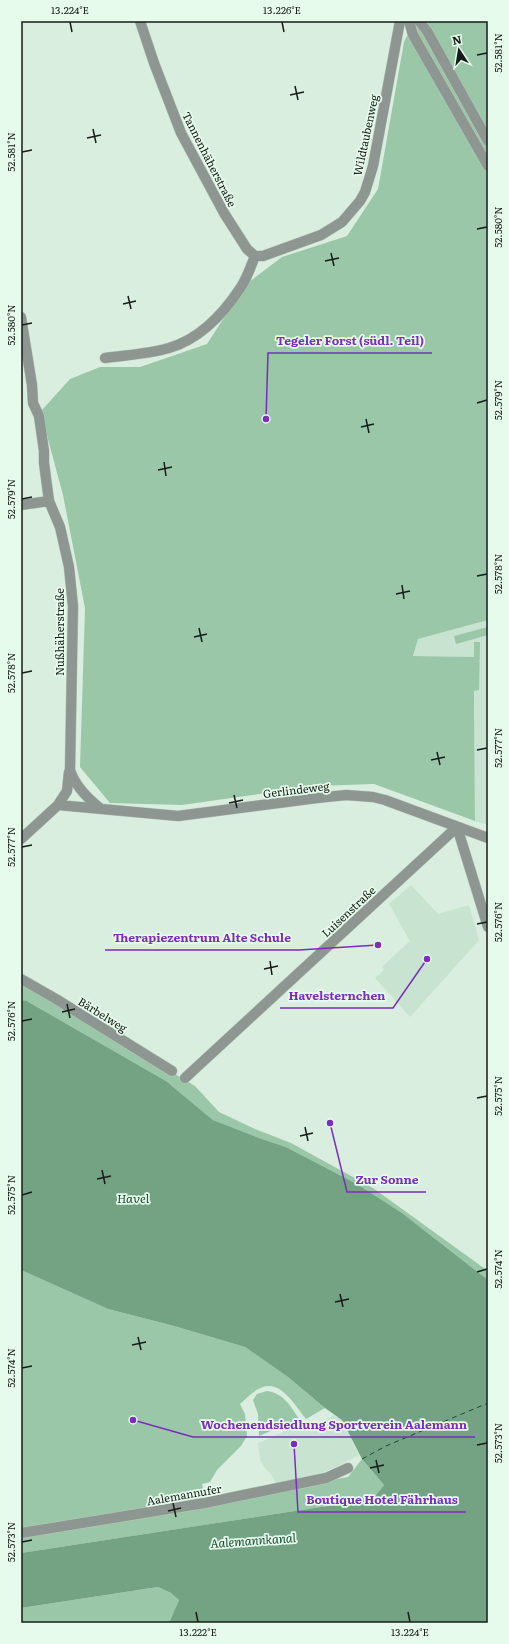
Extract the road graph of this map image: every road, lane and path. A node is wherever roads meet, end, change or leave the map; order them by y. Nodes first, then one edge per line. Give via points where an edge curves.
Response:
1 (140, 21) edge
2 (400, 21) edge
3 (409, 21) edge
4 (419, 21) edge
5 (488, 141) edge
6 (488, 166) edge
7 (255, 256) junction
8 (21, 317) edge
9 (105, 358) dead end
10 (49, 502) junction
11 (21, 505) edge
12 (70, 770) junction
13 (91, 802) joint
14 (58, 805) junction
15 (101, 809) junction
16 (457, 827) junction
17 (488, 838) edge
18 (21, 840) edge
19 (488, 927) edge
20 (21, 979) edge
21 (172, 1071) dead end
22 (185, 1078) dead end
23 (348, 1468) dead end
24 (21, 1532) edge

1 - 7 street, Tannenhäherstraße via 181,133 224,213 247,249
2 - 7 street, Wildtaubenweg via 373,166 360,201 342,222 321,235 263,256
3 - 6 street via 412,35
4 - 5 street
7 - 9 street via 241,286 224,310 192,338 168,349
8 - 10 street, Nußhäherstraße via 33,403 39,416
10 - 11 street
10 - 12 street, Nußhäherstraße via 63,538 73,606
12 - 13 street, Nußhäherstraße via 74,781
12 - 14 street via 66,791
13 - 15 street, Gerlindeweg
14 - 15 street, Gerlindeweg
14 - 18 street
15 - 16 street, Gerlindeweg via 178,816 346,795 384,800
16 - 17 street, Gerlindeweg
16 - 19 street
16 - 22 street, Luisenstraße
20 - 21 street, Bärbelweg
23 - 24 street, Aalemannufer via 326,1478 205,1503

